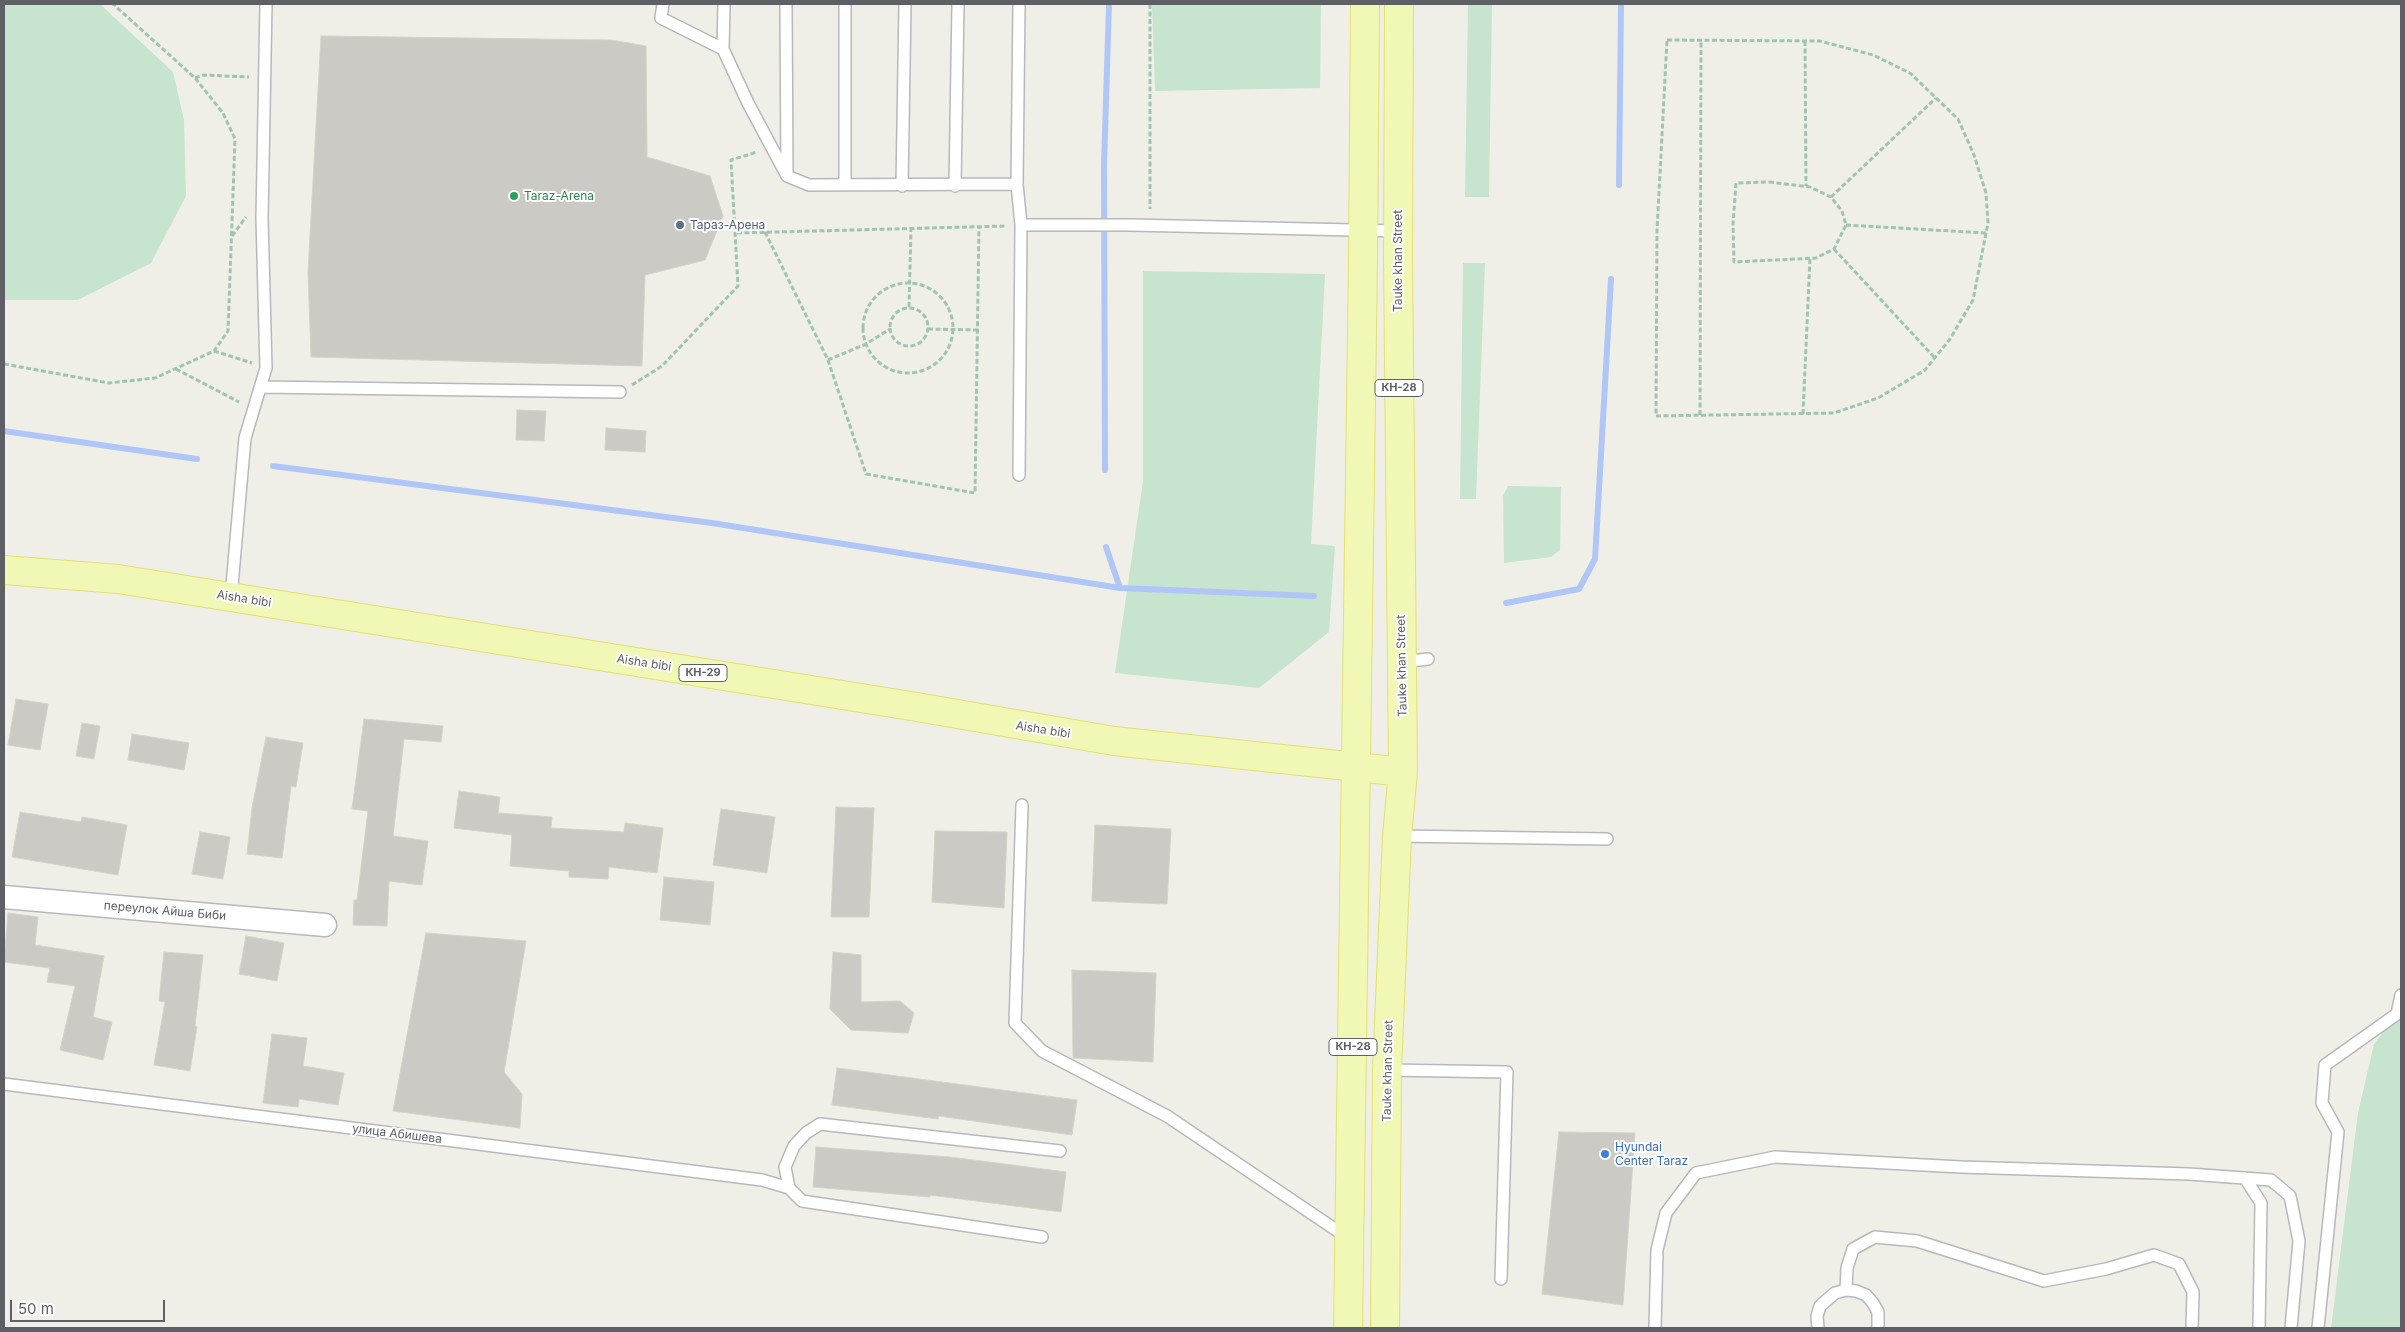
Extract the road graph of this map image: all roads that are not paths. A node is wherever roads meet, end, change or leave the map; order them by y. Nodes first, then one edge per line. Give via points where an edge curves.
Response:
1 (266, 4) edge
2 (663, 4) edge
3 (724, 4) edge
4 (786, 4) edge
5 (845, 4) edge
6 (905, 4) edge
7 (958, 4) edge
8 (1020, 4) edge
9 (1365, 4) edge
10 (1398, 4) edge
11 (723, 49) junction
12 (787, 176) junction
13 (1017, 184) junction
14 (845, 186) junction
15 (902, 186) junction
16 (955, 186) junction
17 (1021, 225) junction
18 (1364, 231) junction
19 (1398, 232) junction
20 (261, 387) junction
21 (620, 392) road end
22 (1019, 475) dead end
23 (4, 570) edge
24 (231, 597) junction
25 (1357, 766) junction
26 (1403, 772) junction
27 (1022, 805) dead end
28 (1397, 836) junction
29 (1607, 839) dead end
30 (4, 897) edge
31 (325, 926) dead end
32 (2401, 995) edge
33 (1387, 1070) junction
34 (4, 1084) edge
35 (1060, 1151) dead end
36 (2245, 1178) junction
37 (789, 1188) junction
38 (1042, 1237) dead end
39 (1350, 1239) junction
40 (1501, 1279) dead end
41 (1846, 1290) junction
42 (1348, 1328) edge
43 (1385, 1328) edge
44 (1655, 1328) edge
45 (1818, 1328) edge
46 (1878, 1328) edge
47 (2192, 1328) edge
48 (2259, 1328) edge
49 (2291, 1328) edge
50 (2318, 1328) edge

1 - 20 lane via 262,218 266,368
2 - 11 lane via 662,18
3 - 11 lane
4 - 12 lane
5 - 14 lane
6 - 15 lane
7 - 16 lane
8 - 13 lane
9 - 18 main road, КН-28
10 - 19 main road, Tauke khan Street / КН-28
11 - 12 lane
12 - 14 lane via 809,185
13 - 16 lane
13 - 17 lane
14 - 15 lane
15 - 16 lane
17 - 18 lane via 1131,224
17 - 22 lane
18 - 19 lane
18 - 25 main road, КН-28
19 - 26 main road, Tauke khan Street / КН-28 via 1415,661
20 - 21 lane
20 - 24 lane via 245,438
23 - 24 main road, Aisha bibi / КН-29 via 118,578
24 - 25 main road, Aisha bibi / КН-29 via 1114,742
25 - 26 main road, Aisha bibi / КН-29
25 - 39 main road, КН-28
26 - 28 main road, Tauke khan Street / КН-28
27 - 39 lane via 1015,1022 1042,1052 1167,1116
28 - 29 lane
28 - 33 main road, Tauke khan Street / КН-28
30 - 31 street, переулок Айша Биби
32 - 50 lane via 2397,1014 2325,1065 2322,1103 2338,1132
33 - 40 lane via 1506,1072
33 - 43 main road, Tauke khan Street / КН-28
34 - 37 lane, улица Абишева via 762,1180
35 - 37 lane via 820,1124 794,1146 785,1167
36 - 44 lane via 1775,1157 1696,1174 1666,1212 1657,1250
36 - 48 lane via 2261,1203
36 - 49 lane via 2271,1180 2290,1196 2299,1241
37 - 38 lane via 802,1202
39 - 42 main road, КН-28
41 - 45 lane via 1835,1292 1820,1306
41 - 46 lane via 1866,1295 1873,1303 1878,1312
41 - 47 lane via 1847,1268 1853,1249 1876,1237 1917,1241 2044,1281 2106,1269 2154,1255 2179,1264 2193,1292

